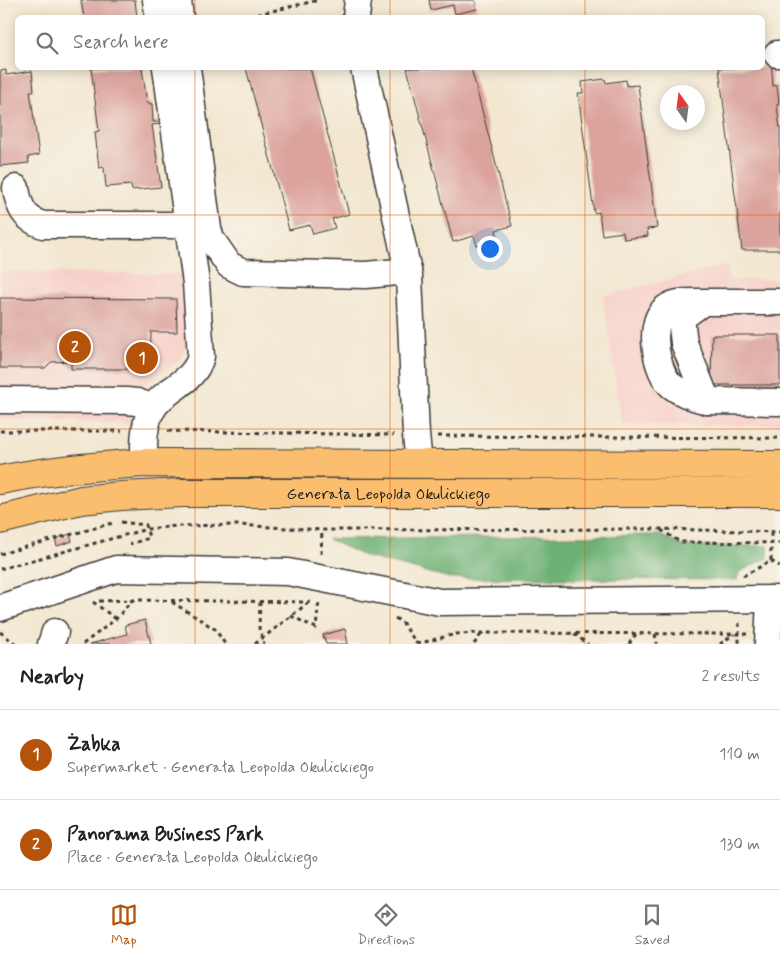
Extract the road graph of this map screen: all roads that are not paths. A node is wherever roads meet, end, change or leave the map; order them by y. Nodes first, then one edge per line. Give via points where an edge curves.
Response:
1 (156, 0) edge
2 (178, 0) edge
3 (358, 0) edge
4 (158, 15) edge
5 (180, 15) edge
6 (356, 15) edge
7 (166, 70) edge
8 (187, 70) edge
9 (364, 70) edge
10 (16, 188) dead end
11 (187, 223) junction
12 (408, 272) junction
13 (780, 302) edge
14 (0, 400) edge
15 (780, 402) edge
16 (149, 420) junction
17 (144, 463) junction
18 (419, 463) junction
19 (780, 464) edge
20 (0, 480) edge
21 (780, 493) edge
22 (0, 520) edge
23 (775, 599) edge
24 (0, 608) edge
25 (768, 644) edge

1 - 4 street
2 - 5 street
3 - 6 street
7 - 11 street
8 - 12 street via 208,229 211,239 229,264 243,272 366,275
9 - 12 street
10 - 11 street via 23,213 43,225
11 - 16 street via 196,283 201,356 194,373 158,402
12 - 18 street
13 - 15 street via 702,302 681,318 684,343 707,402
14 - 16 street via 137,402
16 - 17 street
17 - 18 main road, Generała Leopolda Okulickiego
17 - 20 main road, Generała Leopolda Okulickiego via 69,468
18 - 19 main road, Generała Leopolda Okulickiego
21 - 22 main road, Generała Leopolda Okulickiego via 184,493 81,500
23 - 24 street via 440,602 288,572 116,569
23 - 25 street

